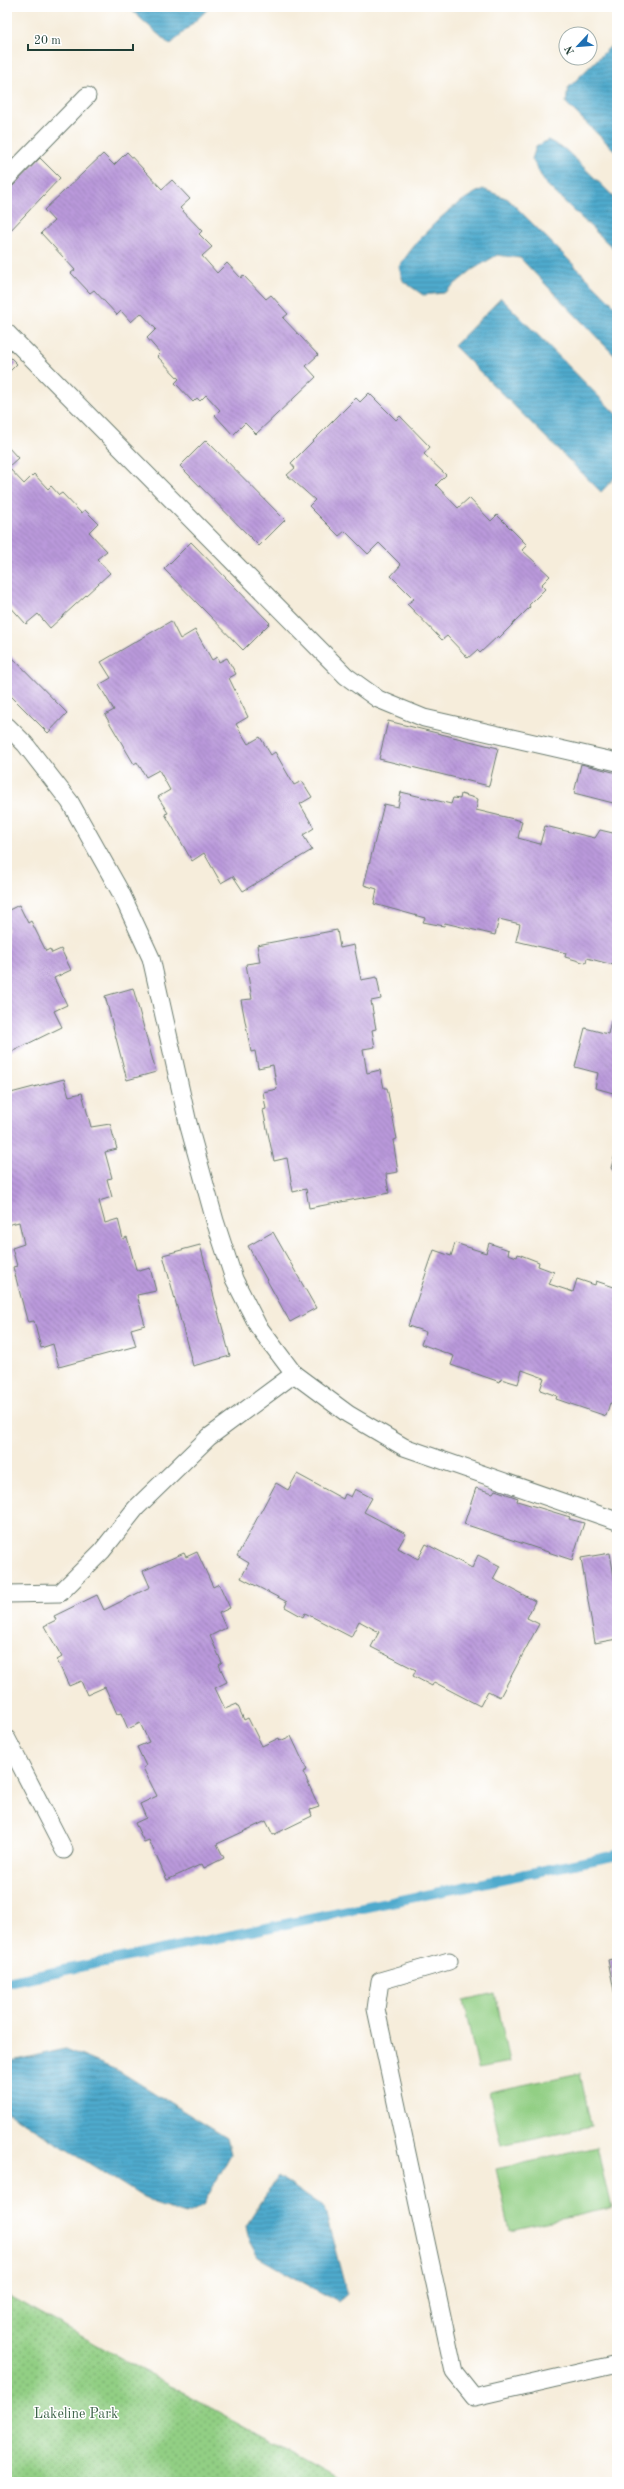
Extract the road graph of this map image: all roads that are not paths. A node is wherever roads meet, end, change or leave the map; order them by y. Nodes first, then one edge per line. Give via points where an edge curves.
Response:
1 (87, 96) dead end
2 (7, 178) edge
3 (7, 333) edge
4 (7, 726) edge
5 (617, 762) edge
6 (294, 1374) junction
7 (617, 1521) edge
8 (7, 1594) edge
9 (7, 1739) edge
10 (64, 1850) dead end
11 (449, 1961) dead end
12 (617, 2364) edge

1 - 2 lane
3 - 5 lane via 346,676 378,699 424,718
4 - 6 lane via 25,744 70,802 121,893 151,958 188,1123 234,1279 258,1326
6 - 7 lane via 348,1414 404,1447
6 - 8 lane via 209,1437 136,1508 102,1551 60,1593
9 - 10 lane
11 - 12 lane via 380,1981 376,2009 454,2372 474,2397

